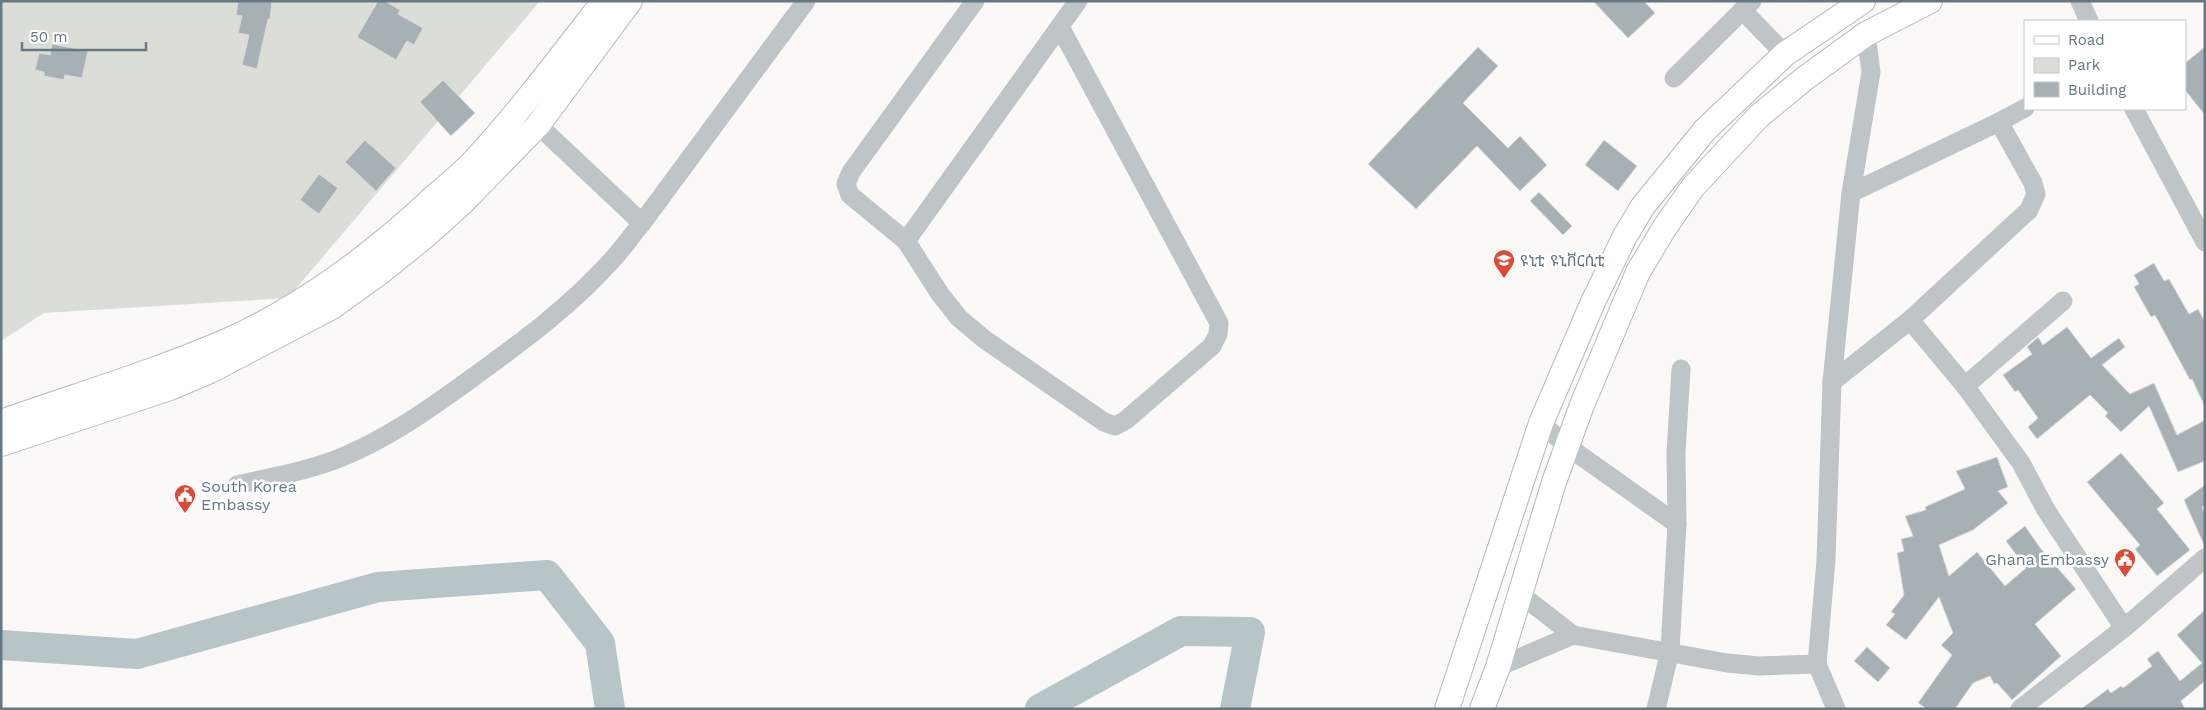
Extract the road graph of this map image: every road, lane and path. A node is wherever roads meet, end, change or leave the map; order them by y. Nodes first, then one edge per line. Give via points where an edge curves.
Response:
1 (604, 1) edge
2 (630, 1) edge
3 (806, 1) edge
4 (975, 1) edge
5 (1078, 1) edge
6 (1863, 1) edge
7 (1930, 1) edge
8 (2080, 1) edge
9 (1747, 6) edge
10 (2089, 20) edge
11 (1060, 27) junction
12 (1866, 34) junction
13 (1785, 54) junction
14 (1674, 78) dead end
15 (2024, 109) edge
16 (2135, 110) edge
17 (1998, 122) junction
18 (538, 125) junction
19 (1851, 192) junction
20 (642, 223) junction
21 (906, 241) junction
22 (2205, 242) edge
23 (2063, 301) dead end
24 (1910, 320) junction
25 (234, 348) junction
26 (1682, 369) dead end
27 (1832, 382) junction
28 (1965, 386) junction
29 (1, 422) edge
30 (1541, 423) junction
31 (1, 444) edge
32 (1567, 446) junction
33 (238, 485) dead end
34 (1677, 524) junction
35 (2205, 558) edge
36 (1520, 594) junction
37 (2124, 628) junction
38 (1573, 635) junction
39 (1670, 651) junction
40 (1818, 664) junction
41 (1498, 667) junction
42 (1447, 709) edge
43 (1482, 709) edge
44 (1656, 709) edge
45 (1836, 709) edge
46 (2020, 709) edge

1 - 25 main road via 540,85 474,161 359,262
2 - 18 main road
3 - 20 street
4 - 21 street via 851,172 846,184 850,195
5 - 11 street
6 - 13 main road
7 - 12 main road
8 - 10 street
9 - 13 street
9 - 14 street
11 - 21 street
11 - 21 street via 1219,323 1212,346 1115,426 1104,422 984,339 959,318
12 - 19 street via 1871,72
12 - 32 main road via 1759,116 1693,187 1638,272
13 - 30 main road via 1705,130 1643,206 1606,272
15 - 17 street
16 - 22 street
17 - 19 street
17 - 24 street via 2033,183 2036,194 2029,210
18 - 20 street
18 - 25 main road via 462,203 382,271 332,307
19 - 27 street
20 - 33 street via 614,259 582,291 520,344 442,401 378,440 340,458 305,470
23 - 28 street
24 - 27 street
24 - 28 street
25 - 29 main road via 149,372
25 - 31 main road via 170,388
26 - 34 street via 1676,453
27 - 40 street via 1826,560
28 - 37 street via 2021,463 2046,510
30 - 32 street
30 - 42 main road
32 - 34 street
32 - 36 main road
34 - 39 street
35 - 37 street
36 - 38 street
36 - 41 main road
37 - 46 street
38 - 39 street
38 - 41 street
39 - 40 street via 1743,664
39 - 44 street
40 - 45 street
41 - 43 main road

